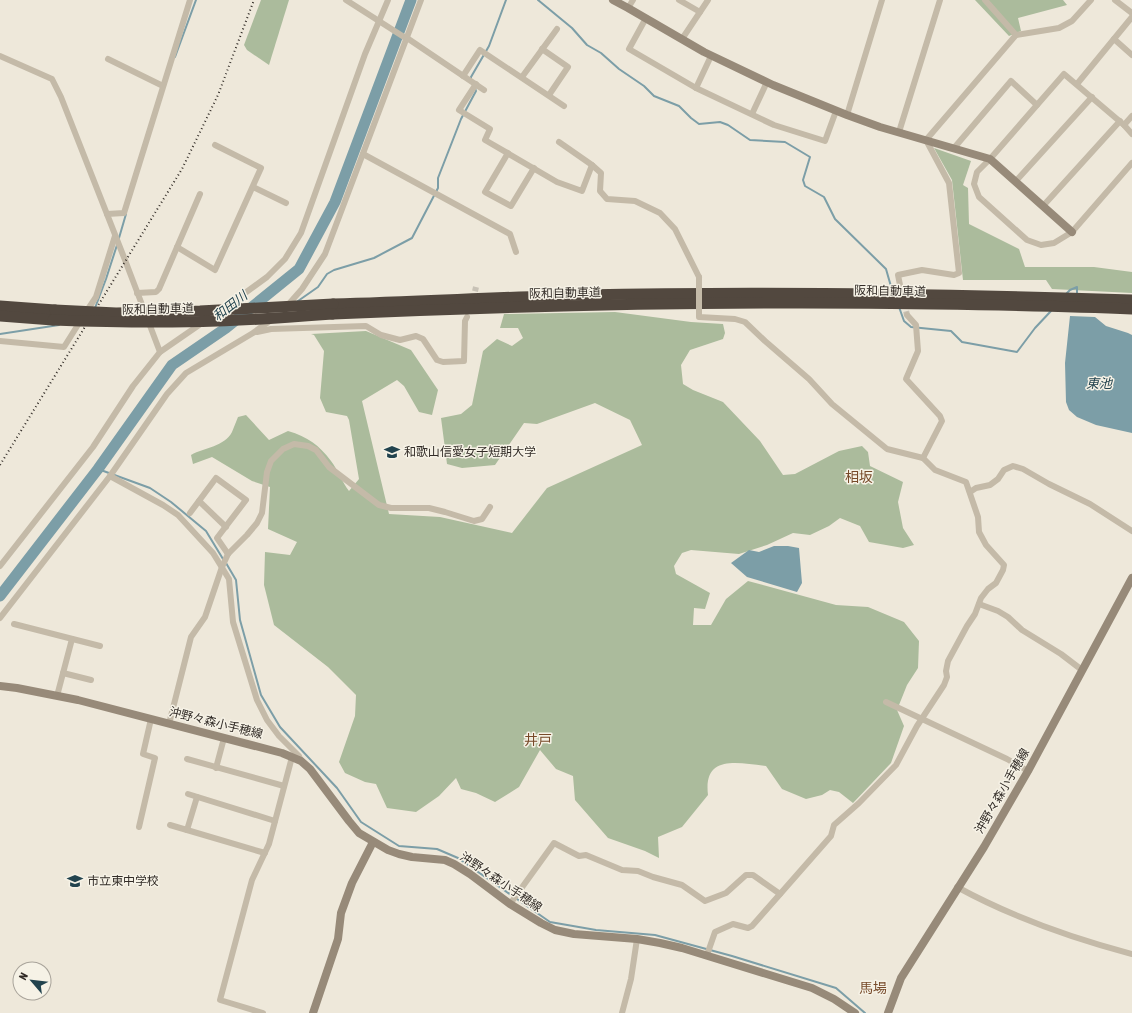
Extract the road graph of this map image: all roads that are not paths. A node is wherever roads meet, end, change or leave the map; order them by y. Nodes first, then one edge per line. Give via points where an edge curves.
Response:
1 (190, 0) edge
2 (346, 0) edge
3 (388, 0) edge
4 (421, 0) edge
5 (613, 0) edge
6 (633, 0) edge
7 (679, 0) edge
8 (708, 0) edge
9 (882, 0) edge
10 (940, 0) edge
11 (985, 0) edge
12 (1091, 0) edge
13 (1116, 0) edge
14 (628, 8) junction
15 (700, 12) junction
16 (1132, 13) edge
17 (1132, 17) edge
18 (646, 18) junction
19 (380, 21) junction
20 (557, 29) dead end
21 (1016, 35) junction
22 (406, 38) junction
23 (1114, 39) junction
24 (682, 40) junction
25 (542, 49) junction
26 (1132, 55) edge
27 (0, 56) edge
28 (711, 56) junction
29 (108, 59) dead end
30 (463, 76) junction
31 (522, 77) junction
32 (767, 82) junction
33 (476, 84) junction
34 (1076, 84) junction
35 (163, 86) junction
36 (696, 88) junction
37 (484, 90) dead end
38 (548, 95) junction
39 (1092, 97) junction
40 (564, 106) dead end
41 (1037, 106) junction
42 (836, 111) junction
43 (752, 114) junction
44 (847, 115) junction
45 (1132, 116) edge
46 (1122, 123) junction
47 (899, 132) junction
48 (1132, 134) edge
49 (926, 140) junction
50 (559, 142) dead end
51 (215, 145) dead end
52 (954, 148) junction
53 (508, 153) junction
54 (363, 154) junction
55 (990, 159) junction
56 (1132, 163) edge
57 (592, 165) junction
58 (534, 168) junction
59 (1016, 182) junction
60 (253, 187) junction
61 (200, 194) dead end
62 (286, 203) dead end
63 (1043, 206) junction
64 (106, 214) junction
65 (1072, 232) junction
66 (115, 236) junction
67 (177, 247) junction
68 (516, 252) dead end
69 (900, 285) dead end
70 (137, 293) junction
71 (1132, 300) edge
72 (1107, 304) junction
73 (0, 306) edge
74 (1132, 309) edge
75 (54, 315) junction
76 (907, 315) tunnel mouth
77 (0, 316) edge
78 (467, 317) dead end
79 (253, 333) junction
80 (0, 342) edge
81 (160, 352) junction
82 (923, 458) junction
83 (110, 476) junction
84 (970, 492) junction
85 (199, 500) junction
86 (490, 507) dead end
87 (190, 513) dead end
88 (226, 527) junction
89 (1132, 531) edge
90 (228, 554) junction
91 (0, 566) edge
92 (222, 566) junction
93 (1132, 578) edge
94 (979, 604) junction
95 (0, 618) edge
96 (14, 624) dead end
97 (72, 639) junction
98 (100, 646) dead end
99 (1082, 670) junction
100 (63, 673) junction
101 (91, 680) dead end
102 (0, 686) edge
103 (57, 696) junction
104 (886, 702) dead end
105 (922, 718) junction
106 (151, 720) junction
107 (169, 724) junction
108 (224, 738) junction
109 (292, 757) junction
110 (187, 759) dead end
111 (301, 761) junction
112 (216, 768) junction
113 (1028, 770) junction
114 (284, 786) junction
115 (188, 794) dead end
116 (197, 797) junction
117 (275, 821) junction
118 (170, 825) dead end
119 (139, 827) dead end
120 (187, 830) junction
121 (373, 842) junction
122 (265, 853) junction
123 (957, 887) junction
124 (780, 894) junction
125 (510, 904) junction
126 (638, 939) junction
127 (1132, 954) edge
128 (707, 956) junction
129 (263, 1013) edge
130 (313, 1013) edge
131 (622, 1013) edge
132 (855, 1013) edge
133 (888, 1013) edge

1 - 35 street
2 - 19 street
3 - 19 street
4 - 22 street
5 - 14 main road
6 - 14 street
7 - 15 street
8 - 15 street
9 - 44 street
10 - 47 street
11 - 21 street
12 - 21 street via 1072,21 1059,28
13 - 16 street
14 - 18 main road
15 - 24 street
17 - 23 street
18 - 24 main road
18 - 36 street via 629,49
19 - 22 street
19 - 81 street via 300,233 285,259 242,296
20 - 25 street
21 - 49 street
22 - 30 street
22 - 54 street
23 - 26 street
23 - 34 street
24 - 28 main road
25 - 31 street
25 - 38 street via 568,67
27 - 64 street via 52,79
28 - 32 main road
28 - 36 street
29 - 35 street
30 - 31 street via 480,50
30 - 33 street
31 - 38 street
32 - 42 main road
32 - 43 street
33 - 37 street
33 - 53 street via 459,110 490,129 485,140
34 - 39 street
34 - 41 street via 1064,74
35 - 64 street via 124,213
36 - 43 street
38 - 40 street
39 - 46 street
39 - 59 street
41 - 52 street via 1011,81
41 - 55 street
42 - 43 street via 825,141 774,125
42 - 44 main road
44 - 47 main road
45 - 46 street
46 - 48 street
46 - 63 street
47 - 49 main road
49 - 52 main road
49 - 69 street via 949,183 959,273 954,275 922,270 898,275
50 - 57 street
51 - 60 street via 262,168
52 - 55 main road
53 - 58 street
53 - 58 street via 485,192 511,206
54 - 68 street via 510,234
54 - 79 street via 325,254 302,289 280,314
55 - 59 main road
55 - 65 street via 977,172 974,184 979,197 1027,240 1041,246 1054,243
56 - 65 street
57 - 58 street via 582,191 557,182
57 - 82 street, bridge via 601,173 600,191 607,199 635,201 660,213 675,229 699,277 699,317 736,319 745,322 810,379 832,404 887,449
59 - 63 main road
60 - 62 street
60 - 67 street via 215,270
61 - 67 street
63 - 65 main road
64 - 66 street
66 - 70 street
66 - 80 street via 96,297 64,347
67 - 70 street via 159,289 156,292
70 - 81 street
71 - 72 highway, 阪和自動車道
72 - 74 highway, 阪和自動車道
72 - 75 highway, 阪和自動車道, bridge via 905,294 672,294 580,295 333,309
73 - 75 highway, 阪和自動車道
75 - 77 highway, 阪和自動車道
76 - 82 street via 916,325 918,351 906,378 942,421
78 - 79 street via 464,361 437,360 423,339 416,336 400,340 381,335 366,326 271,329
79 - 83 street via 186,373 167,394
81 - 91 street via 133,386 93,447
82 - 84 street via 935,470 966,482
83 - 92 street via 178,515
83 - 95 street
84 - 89 street via 976,488 990,486 1004,470 1013,466 1090,504
84 - 94 street via 978,517 979,532 986,546 1004,565 996,583 988,589
85 - 87 street
85 - 88 street
85 - 88 street via 216,478 246,500
86 - 90 street via 482,519 474,521 429,508 391,508 379,505 329,467 316,450 294,444 282,449 271,461 267,472 262,513 257,523
88 - 90 street via 217,538
90 - 92 street
92 - 107 street via 205,617 191,637
92 - 111 street via 229,579 233,622 256,700 267,720
93 - 99 main road, 沖野々森小手穂線
94 - 99 street via 1008,617 1022,630
94 - 105 street via 948,661 944,685
96 - 97 street
97 - 98 street
97 - 100 street
99 - 113 main road, 沖野々森小手穂線
100 - 101 street
100 - 103 street
102 - 103 main road, 沖野々森小手穂線
103 - 106 main road, 沖野々森小手穂線
104 - 105 street
105 - 113 street
105 - 124 street via 896,765 834,825 831,836
106 - 107 main road, 沖野々森小手穂線
106 - 119 street via 143,754 155,758
107 - 108 main road, 沖野々森小手穂線
108 - 109 main road, 沖野々森小手穂線
108 - 112 street
109 - 111 main road, 沖野々森小手穂線
109 - 114 street
110 - 112 street
111 - 121 main road, 沖野々森小手穂線 via 310,768 359,833
112 - 114 street
113 - 123 main road, 沖野々森小手穂線 via 984,847
114 - 117 street
115 - 116 street
116 - 117 street
116 - 120 street
117 - 122 street
118 - 120 street
120 - 122 street
121 - 125 main road, 沖野々森小手穂線 via 399,854 444,860 454,864
121 - 130 main road via 352,883 342,913 338,939
122 - 129 street via 252,880 220,1000
123 - 127 street via 1036,924 1095,945
123 - 133 main road, 沖野々森小手穂線 via 901,978
124 - 125 street via 753,875 746,875 726,893 705,901 682,885 638,871 622,870 586,855 579,856 554,843
124 - 128 street via 752,926 748,928 733,924 715,932
125 - 126 main road, 沖野々森小手穂線 via 555,930
126 - 128 main road, 沖野々森小手穂線 via 660,942
126 - 131 street
128 - 132 main road, 沖野々森小手穂線 via 812,988

